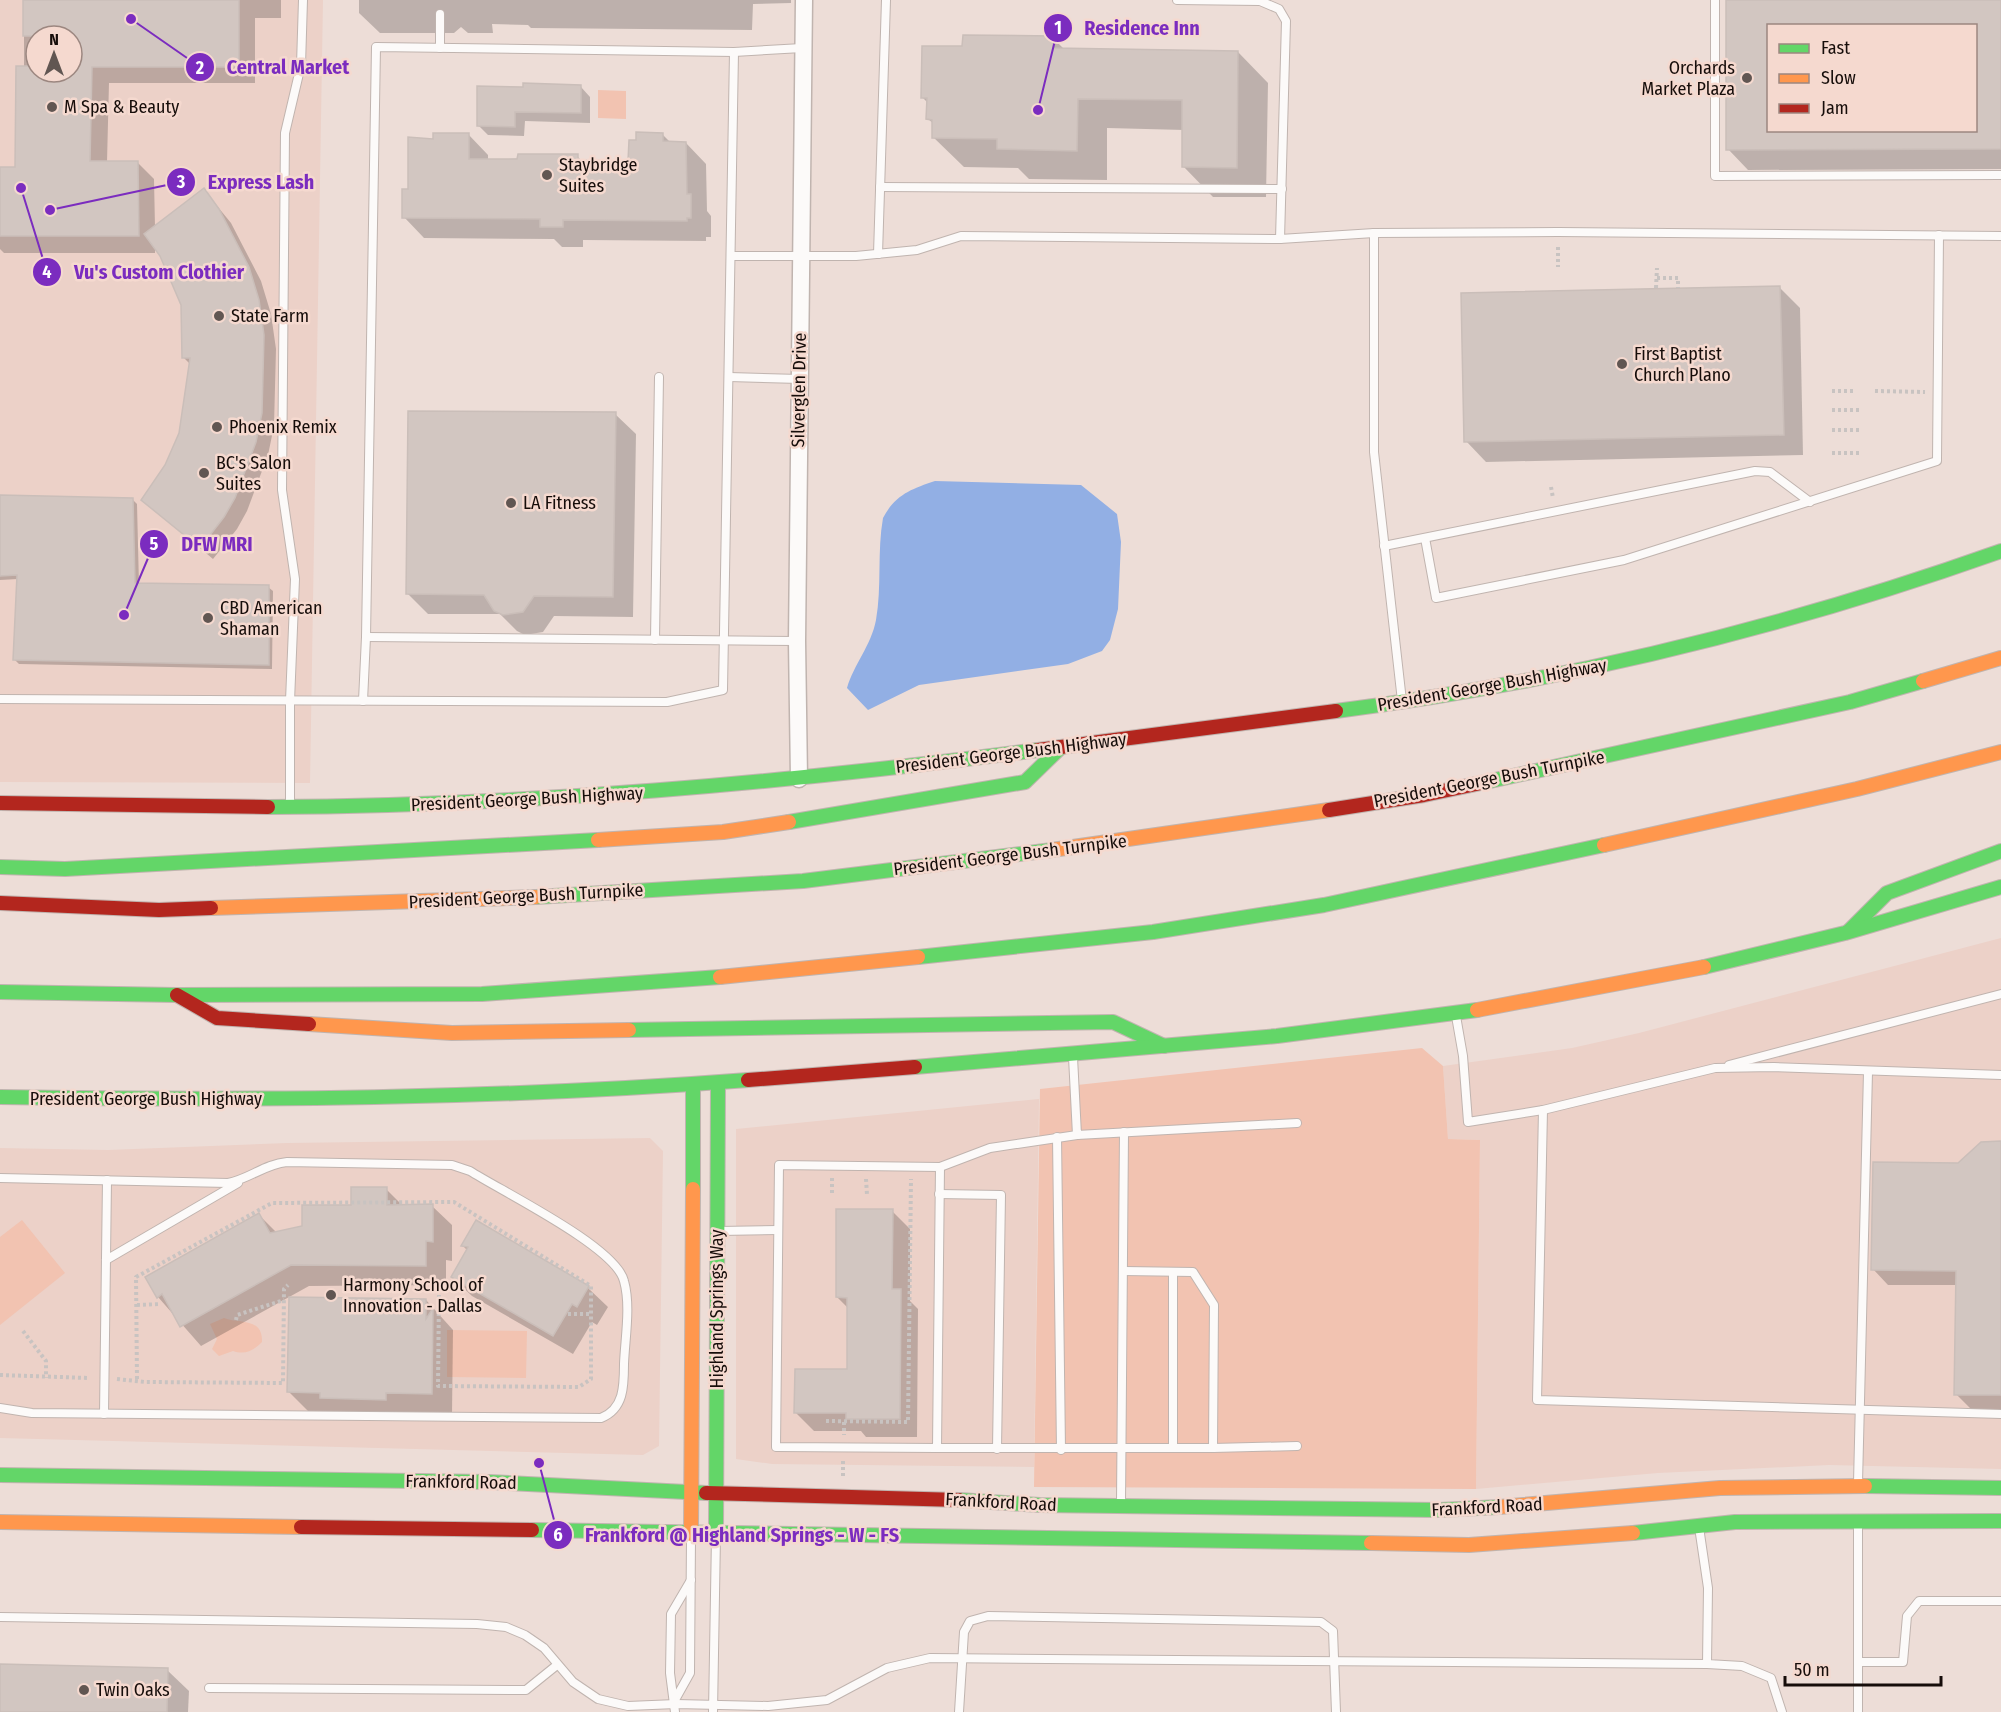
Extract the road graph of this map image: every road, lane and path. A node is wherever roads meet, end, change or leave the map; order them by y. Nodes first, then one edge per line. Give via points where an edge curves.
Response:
1 (303, 0) edge
2 (804, 0) edge
3 (886, 0) edge
4 (1177, 0) edge
5 (1715, 0) edge
6 (440, 14) dead end
7 (440, 48) junction
8 (802, 48) junction
9 (734, 52) junction
10 (2001, 176) edge
11 (880, 187) junction
12 (1282, 189) junction
13 (1374, 233) junction
14 (1939, 235) junction
15 (2001, 236) edge
16 (1280, 239) junction
17 (1558, 247) dead end
18 (878, 254) junction
19 (801, 255) junction
20 (731, 256) junction
21 (1558, 267) dead end
22 (1656, 268) dead end
23 (1656, 278) junction
24 (1656, 288) dead end
25 (1678, 288) dead end
26 (659, 377) dead end
27 (729, 377) junction
28 (800, 379) junction
29 (1832, 391) dead end
30 (1854, 391) dead end
31 (1875, 391) dead end
32 (1923, 392) dead end
33 (1832, 410) dead end
34 (1862, 410) dead end
35 (1832, 430) dead end
36 (1862, 430) dead end
37 (1832, 453) dead end
38 (1862, 453) dead end
39 (1809, 502) junction
40 (1425, 538) junction
41 (1384, 546) junction
42 (2001, 551) edge
43 (366, 637) junction
44 (655, 640) junction
45 (797, 640) junction
46 (724, 641) junction
47 (2001, 658) edge
48 (0, 699) edge
49 (290, 700) junction
50 (363, 701) junction
51 (1402, 702) junction
52 (1060, 747) junction
53 (2001, 752) edge
54 (799, 779) junction
55 (0, 803) edge
56 (290, 808) junction
57 (2001, 851) edge
58 (0, 867) edge
59 (2001, 886) edge
60 (0, 903) edge
61 (1849, 931) junction
62 (0, 992) edge
63 (2001, 994) edge
64 (176, 995) junction
65 (1456, 1013) junction
66 (1164, 1046) junction
67 (1073, 1054) junction
68 (1715, 1068) junction
69 (1868, 1072) junction
70 (2001, 1075) edge
71 (718, 1084) junction
72 (693, 1085) junction
73 (0, 1098) edge
74 (1543, 1110) junction
75 (1297, 1123) dead end
76 (1124, 1132) junction
77 (1077, 1135) junction
78 (1057, 1137) junction
79 (940, 1167) junction
80 (0, 1178) edge
81 (246, 1178) junction
82 (843, 1178) dead end
83 (855, 1178) dead end
84 (866, 1178) junction
85 (877, 1178) dead end
86 (900, 1178) dead end
87 (106, 1180) junction
88 (939, 1194) junction
89 (832, 1195) dead end
90 (867, 1195) dead end
91 (778, 1230) junction
92 (705, 1231) junction
93 (106, 1260) junction
94 (1124, 1271) junction
95 (1173, 1272) junction
96 (288, 1285) dead end
97 (435, 1288) dead end
98 (284, 1300) junction
99 (161, 1304) dead end
100 (137, 1305) junction
101 (568, 1314) dead end
102 (591, 1314) junction
103 (236, 1320) dead end
104 (23, 1331) dead end
105 (0, 1375) edge
106 (46, 1377) junction
107 (89, 1378) dead end
108 (116, 1379) dead end
109 (137, 1379) junction
110 (0, 1408) edge
111 (1861, 1409) junction
112 (104, 1414) junction
113 (2001, 1414) edge
114 (826, 1421) dead end
115 (844, 1422) junction
116 (844, 1435) dead end
117 (1297, 1446) dead end
118 (937, 1448) junction
119 (1173, 1448) junction
120 (1213, 1448) junction
121 (997, 1449) junction
122 (1122, 1449) junction
123 (1061, 1450) junction
124 (843, 1459) dead end
125 (0, 1475) edge
126 (843, 1481) dead end
127 (2001, 1488) edge
128 (690, 1494) junction
129 (716, 1494) junction
130 (1858, 1503) junction
131 (1121, 1507) junction
132 (2001, 1521) edge
133 (0, 1522) edge
134 (1698, 1524) junction
135 (691, 1534) junction
136 (717, 1535) junction
137 (691, 1580) junction
138 (2001, 1601) edge
139 (0, 1617) edge
140 (963, 1659) junction
141 (1334, 1660) junction
142 (1858, 1662) junction
143 (1707, 1664) junction
144 (557, 1665) junction
145 (209, 1688) dead end
146 (676, 1704) edge
147 (713, 1708) edge
148 (959, 1712) edge
149 (1336, 1712) edge
150 (1782, 1712) edge
151 (1858, 1712) edge

1 - 49 lane via 301,65 285,133 282,490 295,579
2 - 8 street, Silverglen Drive
3 - 11 lane
4 - 12 lane via 1260,1 1279,9 1286,21
5 - 10 lane via 1715,176
6 - 7 lane
7 - 9 lane
7 - 43 lane via 376,47
8 - 9 lane
8 - 19 street, Silverglen Drive
9 - 20 lane
11 - 12 lane
11 - 18 lane
12 - 16 lane
13 - 14 lane
13 - 16 lane
13 - 41 lane via 1374,452
14 - 15 lane
14 - 39 lane via 1937,461
16 - 18 lane via 961,236 917,250
17 - 21 path
18 - 19 lane
19 - 20 lane
19 - 28 street, Silverglen Drive
20 - 27 lane
22 - 23 path
23 - 24 path
23 - 25 path via 1678,279
26 - 44 lane
27 - 28 lane
27 - 46 lane
28 - 45 street, Silverglen Drive
29 - 30 path
31 - 32 path
33 - 34 path
35 - 36 path
37 - 38 path
39 - 40 lane via 1770,472 1755,471
39 - 40 lane via 1624,560 1436,597
40 - 41 lane
41 - 51 lane
42 - 51 main road, President George Bush Highway via 1825,611 1680,650 1536,680
43 - 44 lane
43 - 50 lane
44 - 46 lane
45 - 46 lane
45 - 54 street, Silverglen Drive
46 - 50 lane via 723,690 667,702
47 - 60 main road, President George Bush Turnpike via 1850,702 1424,795 1144,838 815,879 490,900 182,909
48 - 49 lane
49 - 50 lane
49 - 56 lane
51 - 52 main road, President George Bush Highway
52 - 54 main road, President George Bush Highway
52 - 58 main road via 1025,782 723,832 402,853 65,869
53 - 64 main road via 1857,789 1478,873 1324,905 1153,932 769,973 482,994
54 - 56 main road, President George Bush Highway via 542,800
55 - 56 main road, President George Bush Highway
57 - 61 main road via 1887,893
59 - 61 main road, President George Bush Highway
61 - 65 main road, President George Bush Highway via 1666,975
62 - 64 main road
63 - 68 lane
64 - 66 main road via 217,1018 374,1030 532,1034 1113,1022
65 - 66 main road, President George Bush Highway
65 - 74 lane via 1468,1122
66 - 67 main road, President George Bush Highway
67 - 71 main road, President George Bush Highway
67 - 77 lane
68 - 69 lane
68 - 74 lane
69 - 70 lane
69 - 111 lane
71 - 72 main road, President George Bush Highway
71 - 92 main road, Highland Springs Way
72 - 73 main road, President George Bush Highway via 370,1099
72 - 92 main road, Highland Springs Way
74 - 111 lane via 1537,1400
75 - 76 lane
76 - 77 lane
76 - 94 lane
77 - 78 lane
78 - 79 lane via 990,1148
78 - 123 lane
79 - 88 lane
79 - 91 lane via 779,1165
80 - 87 lane
81 - 87 lane via 228,1182
81 - 93 lane
81 - 112 lane via 287,1162 452,1165 470,1171 598,1249 618,1267 626,1291 624,1378 618,1406 608,1415 593,1419
82 - 89 path via 832,1178
83 - 84 path
84 - 85 path
84 - 90 path
86 - 115 path via 911,1178 908,1422
87 - 93 lane
88 - 118 lane
88 - 121 lane via 1001,1195
91 - 92 lane
91 - 118 lane via 776,1447
92 - 128 main road, Highland Springs Way
92 - 129 main road, Highland Springs Way
93 - 112 lane
94 - 95 lane
94 - 122 lane
95 - 119 lane
95 - 120 lane via 1193,1272 1214,1305
96 - 98 path
97 - 102 path via 439,1292 438,1386 579,1388 591,1379
98 - 103 path via 237,1316
98 - 109 path via 283,1383
99 - 100 path
100 - 102 path via 136,1277 272,1203 454,1203 591,1286
100 - 109 path
101 - 102 path
104 - 106 path via 46,1361
105 - 106 path
106 - 107 path
108 - 109 path
110 - 112 lane via 32,1413
111 - 113 lane
111 - 130 lane
114 - 115 path
115 - 116 path
117 - 120 lane
118 - 121 lane
119 - 120 lane
119 - 122 lane
121 - 123 lane
122 - 123 lane
122 - 131 lane
124 - 126 path
125 - 128 main road, Frankford Road via 489,1482
127 - 130 main road, Frankford Road
128 - 129 main road, Frankford Road
128 - 135 main road, Highland Springs Way
129 - 131 main road, Frankford Road
129 - 136 main road, Highland Springs Way
130 - 131 main road, Frankford Road via 1791,1485 1439,1510
130 - 132 main road, Frankford Road
130 - 134 main road, Frankford Road
130 - 142 lane
133 - 135 main road, Frankford Road
134 - 136 main road, Frankford Road via 1571,1539 1469,1545
134 - 143 lane via 1708,1588
135 - 136 main road, Frankford Road
135 - 137 lane
136 - 147 lane
137 - 146 lane via 690,1673
137 - 146 lane via 671,1614 670,1673
138 - 142 lane via 1919,1601 1907,1616 1903,1662
139 - 144 lane via 477,1624 506,1627 525,1635 544,1648
140 - 141 lane
140 - 141 lane via 964,1632 970,1621 988,1616 1321,1622 1333,1631
140 - 147 lane via 930,1658 888,1668 827,1700
140 - 148 lane
141 - 143 lane
141 - 149 lane
142 - 151 lane
143 - 150 lane via 1742,1665 1771,1678
144 - 145 lane via 526,1690
144 - 146 lane via 598,1699 628,1706
146 - 147 lane

